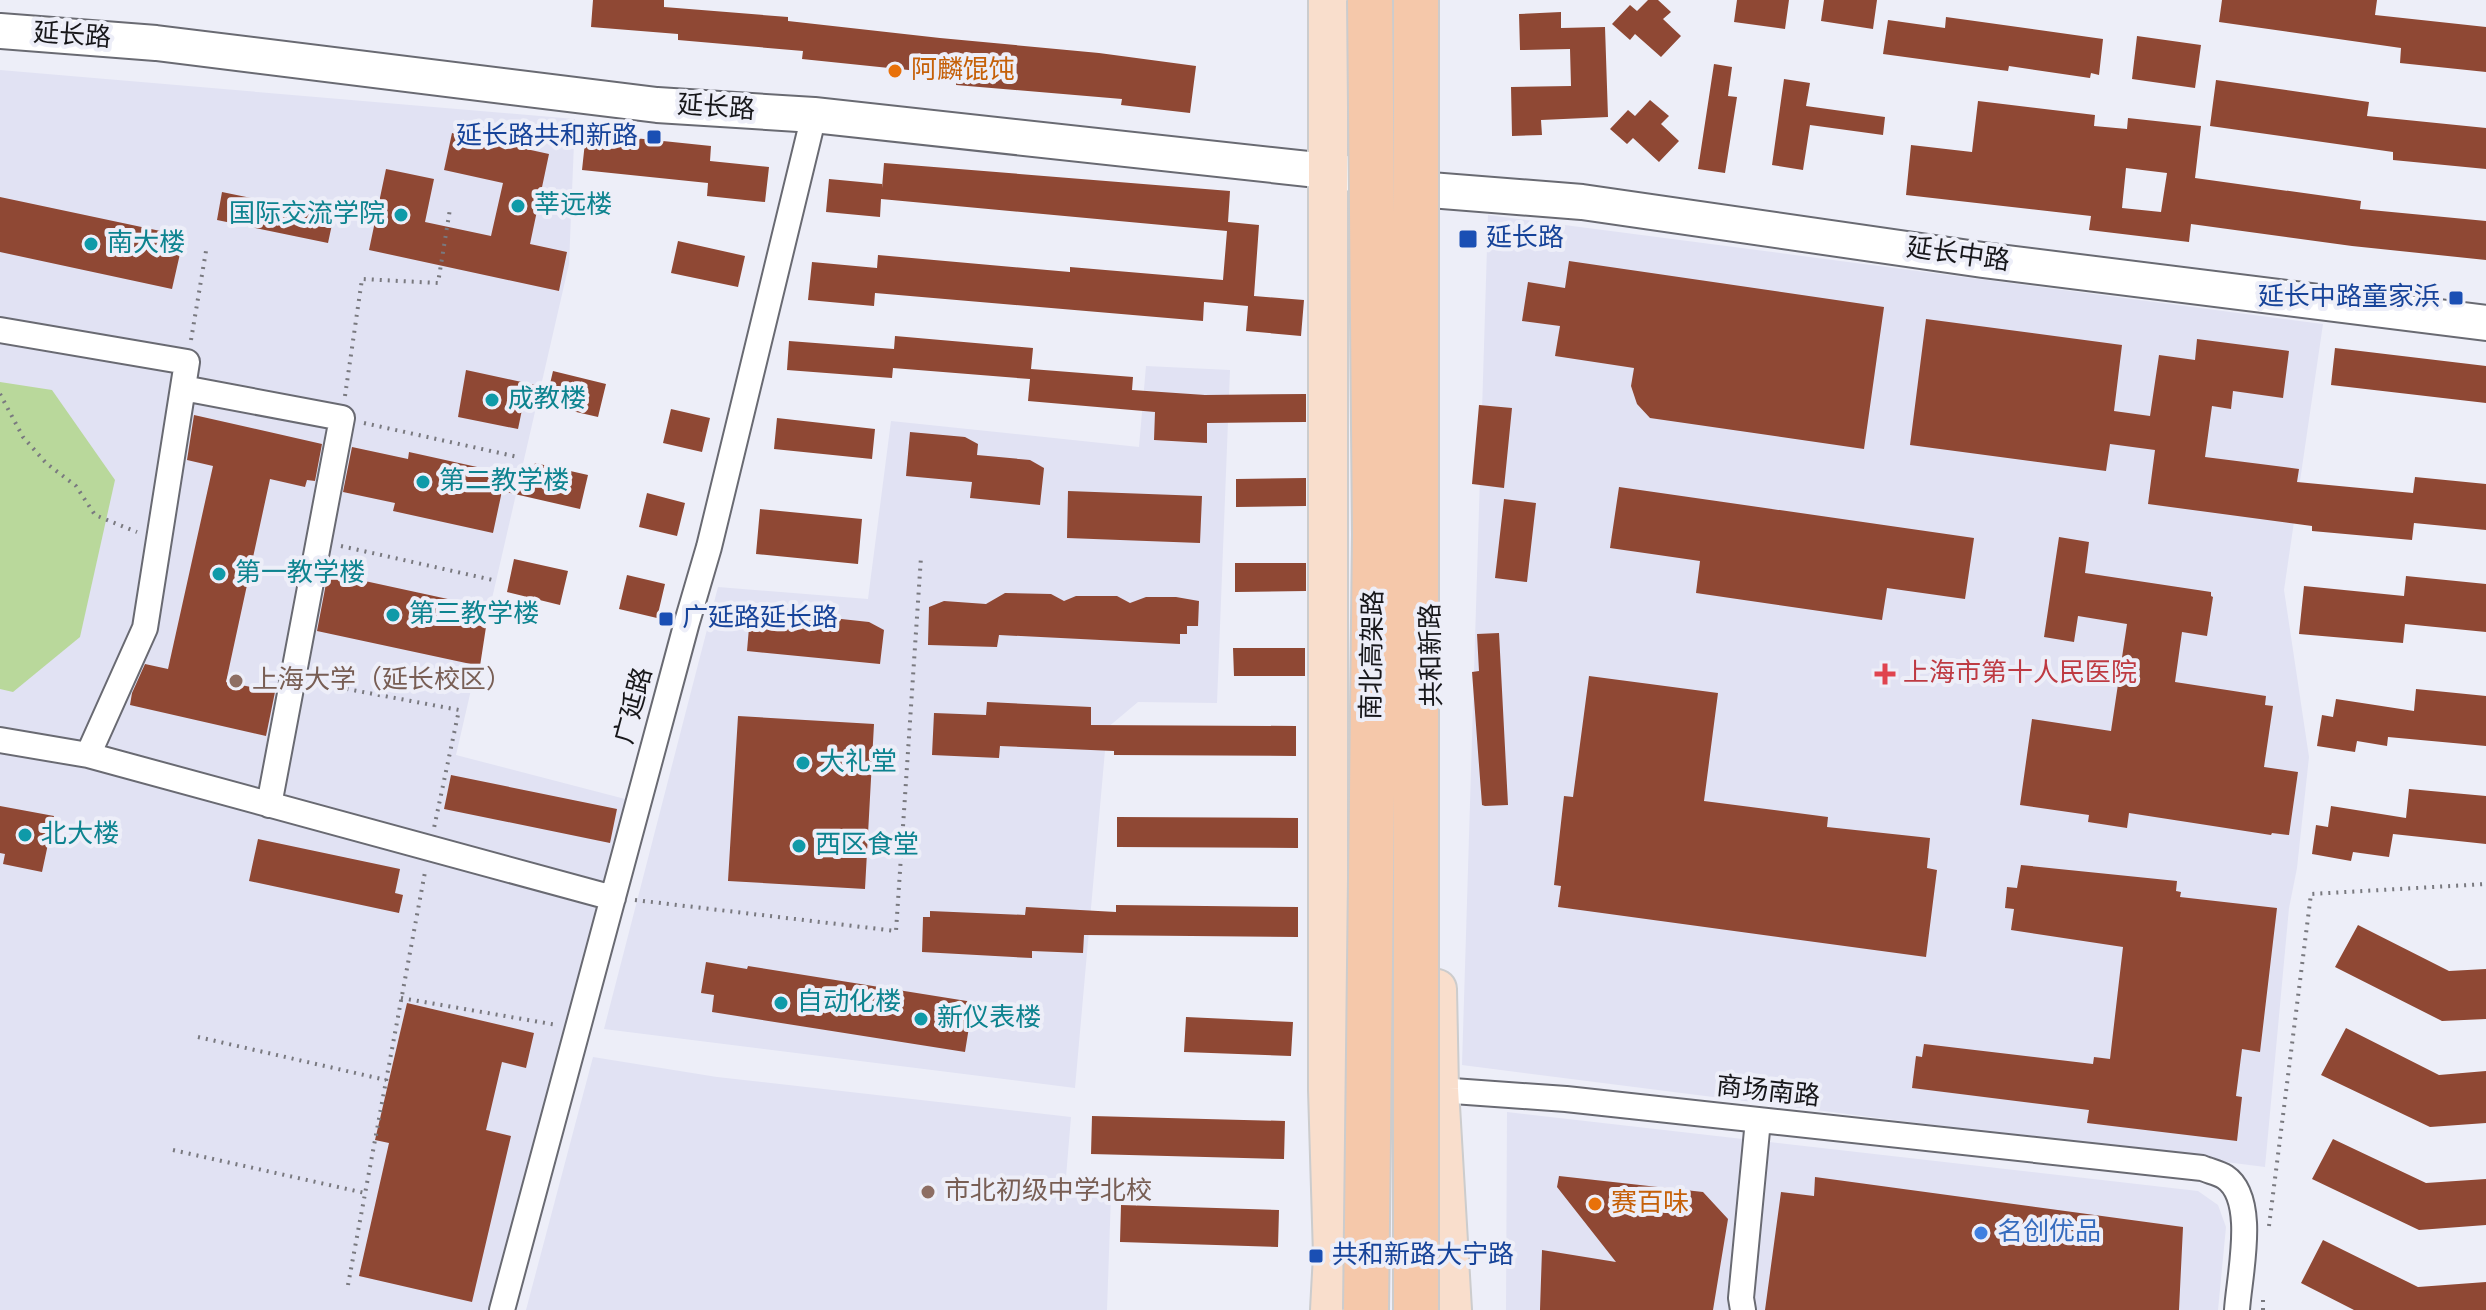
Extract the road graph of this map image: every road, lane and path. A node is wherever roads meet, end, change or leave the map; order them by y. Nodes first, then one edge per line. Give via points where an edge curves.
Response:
1 (1328, 0) edge
2 (1370, 0) edge
3 (1416, 0) edge
4 (1431, 0) edge
5 (0, 31) edge
6 (814, 115) junction
7 (1329, 171) junction
8 (1430, 190) junction
9 (450, 209) dead end
10 (206, 251) dead end
11 (2486, 323) edge
12 (0, 330) edge
13 (187, 362) junction
14 (183, 388) junction
15 (0, 394) edge
16 (342, 418) junction
17 (518, 457) dead end
18 (319, 541) junction
19 (158, 549) junction
20 (921, 557) dead end
21 (493, 580) dead end
22 (293, 679) junction
23 (0, 740) edge
24 (88, 755) junction
25 (269, 805) junction
26 (429, 848) junction
27 (2486, 884) edge
28 (613, 898) junction
29 (401, 998) junction
30 (577, 1029) junction
31 (198, 1037) dead end
32 (386, 1080) junction
33 (1439, 1089) junction
34 (1328, 1090) junction
35 (1758, 1120) junction
36 (173, 1150) dead end
37 (365, 1193) junction
38 (2268, 1234) dead end
39 (348, 1285) dead end
40 (2263, 1295) dead end
41 (502, 1310) edge
42 (1330, 1310) edge
43 (1366, 1310) edge
44 (1416, 1310) edge
45 (1452, 1310) edge
46 (1743, 1310) edge
47 (2237, 1310) edge
48 (2263, 1310) edge

1 - 7 main road
2 - 43 highway, 南北高架路, bridge via 1375,535
3 - 44 highway, 南北高架路, bridge
4 - 8 main road, 共和新路
5 - 6 street, 延长路 via 156,43 657,105
6 - 7 street, 延长路
6 - 28 street, 广延路 via 712,534
7 - 8 street, 延长路
7 - 34 main road
8 - 11 street, 延长中路 via 1582,202 1983,260
8 - 33 main road, 共和新路
9 - 16 path via 438,283 362,279
10 - 13 path
12 - 13 street
13 - 14 street
14 - 16 street
14 - 19 street
15 - 19 path via 23,437 76,486 95,515 133,529
16 - 17 path
16 - 18 street
18 - 21 path
18 - 22 street
19 - 24 street via 145,628
20 - 28 path via 896,931
22 - 25 street
22 - 26 path via 459,710
23 - 24 street
24 - 25 street
25 - 26 street
26 - 28 street
26 - 29 path
27 - 38 path via 2311,894
28 - 30 street, 广延路
29 - 30 path
29 - 32 path
30 - 41 street, 广延路
31 - 32 path
32 - 37 path
33 - 34 street, 商场南路
33 - 35 street, 商场南路
33 - 45 main road, 共和新路
34 - 42 main road
35 - 46 street
35 - 47 street, 商场南路 via 2202,1168 2226,1177 2240,1193 2245,1218
36 - 37 path
37 - 39 path
40 - 48 path

